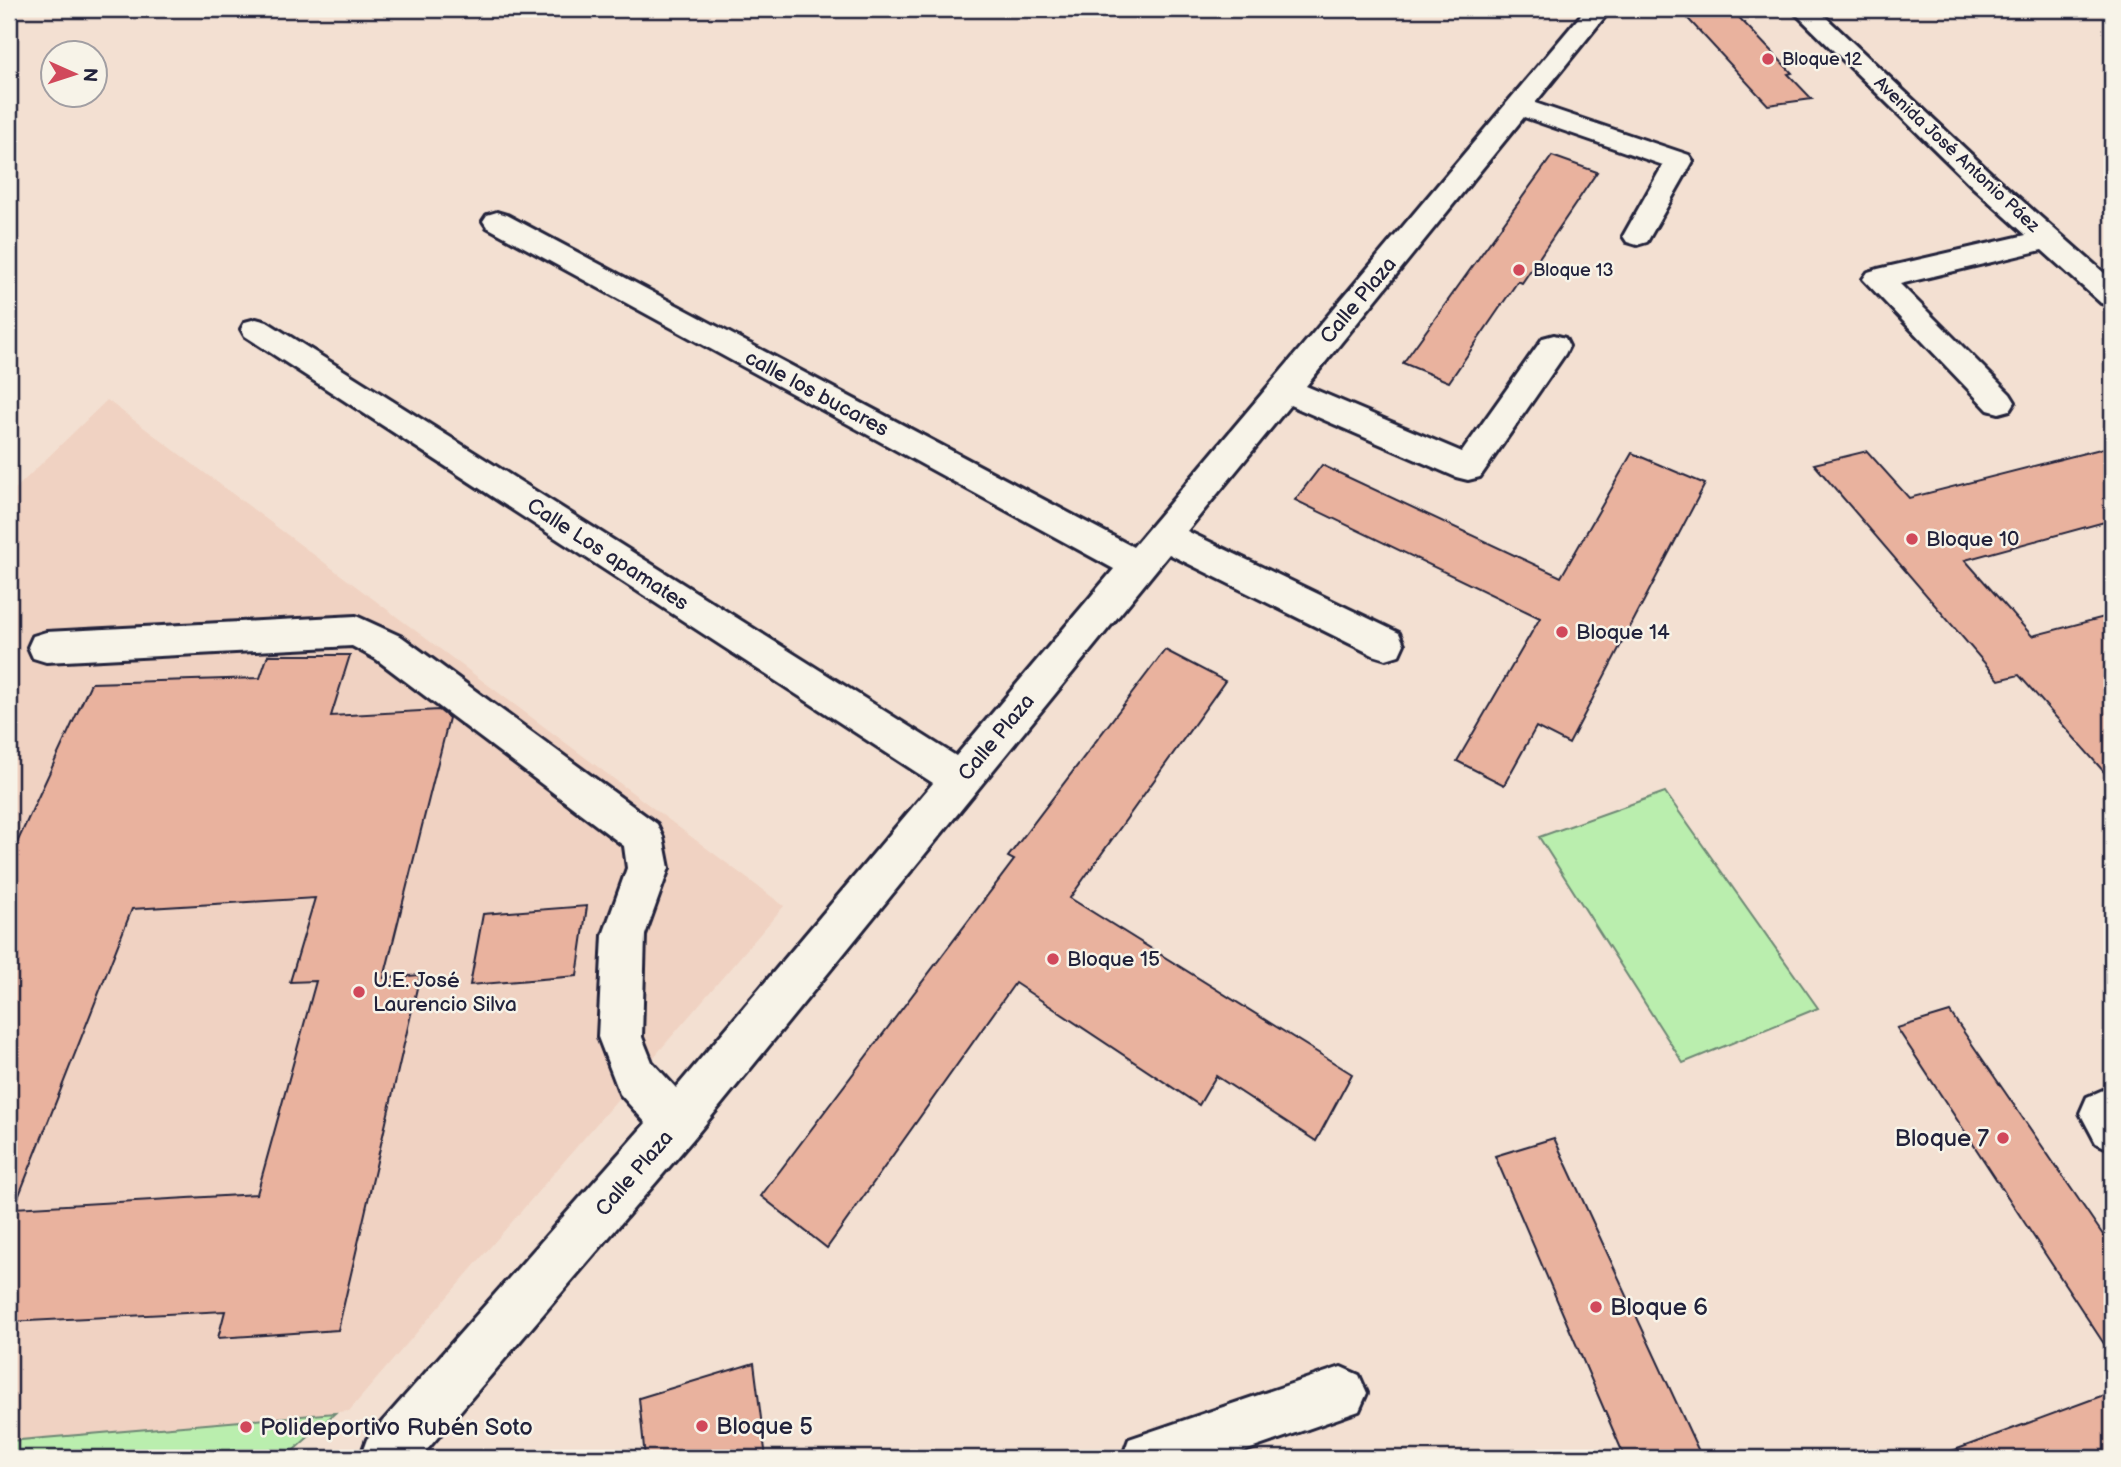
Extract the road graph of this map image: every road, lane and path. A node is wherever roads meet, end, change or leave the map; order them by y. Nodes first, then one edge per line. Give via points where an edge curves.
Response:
1 (1599, 9) edge
2 (1803, 9) edge
3 (1518, 106) junction
4 (496, 221) dead end
5 (1637, 236) dead end
6 (2048, 239) junction
7 (2112, 296) edge
8 (256, 329) dead end
9 (1554, 346) dead end
10 (1284, 389) junction
11 (1999, 402) dead end
12 (1163, 535) junction
13 (1138, 566) junction
14 (1386, 644) dead end
15 (46, 648) dead end
16 (961, 780) junction
17 (677, 1123) junction
18 (1341, 1393) dead end
19 (386, 1458) edge
20 (1149, 1458) edge

1 - 3 street, Calle Plaza
2 - 6 street, Avenida José Antonio Páez
3 - 5 street via 1679,161
3 - 10 street, Calle Plaza
4 - 13 street, calle los bucares
6 - 7 street, Avenida José Antonio Páez
6 - 11 street via 1878,279
8 - 16 street, Calle Los apamates
9 - 10 street via 1468,468
10 - 12 street, Calle Plaza
12 - 13 street, Calle Plaza
12 - 14 street
13 - 16 street, Calle Plaza
15 - 17 street via 356,631 389,648 621,820 643,837 648,868 624,935 620,1037 636,1078
16 - 17 street, Calle Plaza
17 - 19 street, Calle Plaza
18 - 20 street

